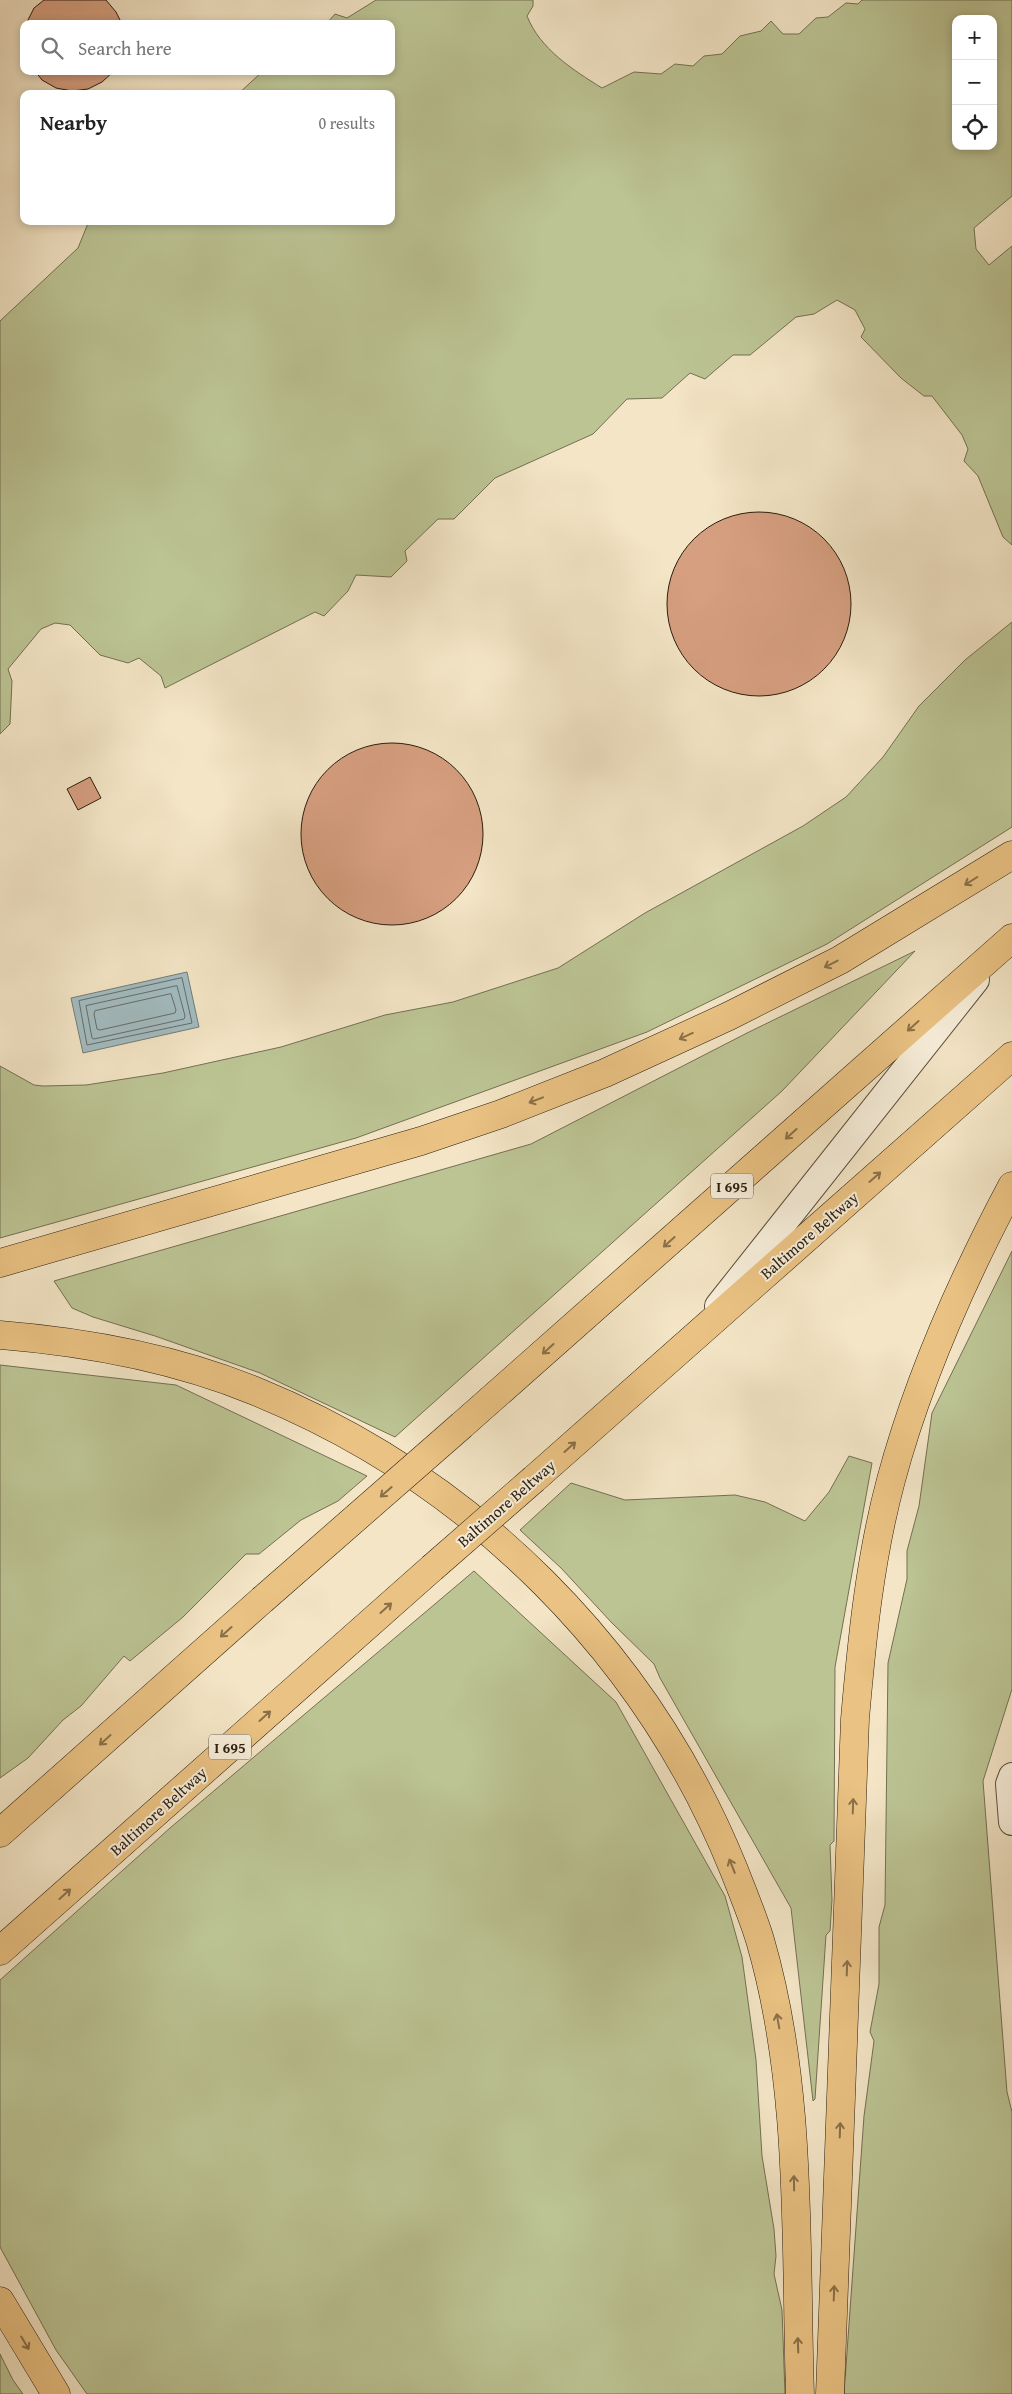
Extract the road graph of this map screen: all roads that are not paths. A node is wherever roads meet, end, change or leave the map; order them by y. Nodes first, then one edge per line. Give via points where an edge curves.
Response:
1 (1012, 854) edge
2 (1007, 943) edge
3 (1012, 1056) edge
4 (1012, 1186) edge
5 (0, 1263) edge
6 (0, 1335) edge
7 (694, 1336) junction
8 (1012, 1776) edge
9 (1012, 1822) edge
10 (0, 1833) edge
11 (0, 1951) edge
12 (0, 2301) edge
13 (56, 2394) edge
14 (800, 2394) edge
15 (830, 2394) edge

1 -> 5 highway via 840,960 729,1016 596,1077 421,1141
2 - 7 lane
2 -> 10 highway, I 695, bridge
7 -> 3 highway, Baltimore Beltway / I 695
15 -> 4 highway via 862,1629 891,1480 916,1402 940,1333
14 -> 6 highway via 788,2082 760,1940 714,1820 647,1706 610,1655 555,1593 496,1539 376,1450 321,1421 254,1390 193,1369 127,1352
11 -> 7 highway, Baltimore Beltway / I 695, bridge
8 - 9 lane via 1009,1784
12 -> 13 highway

